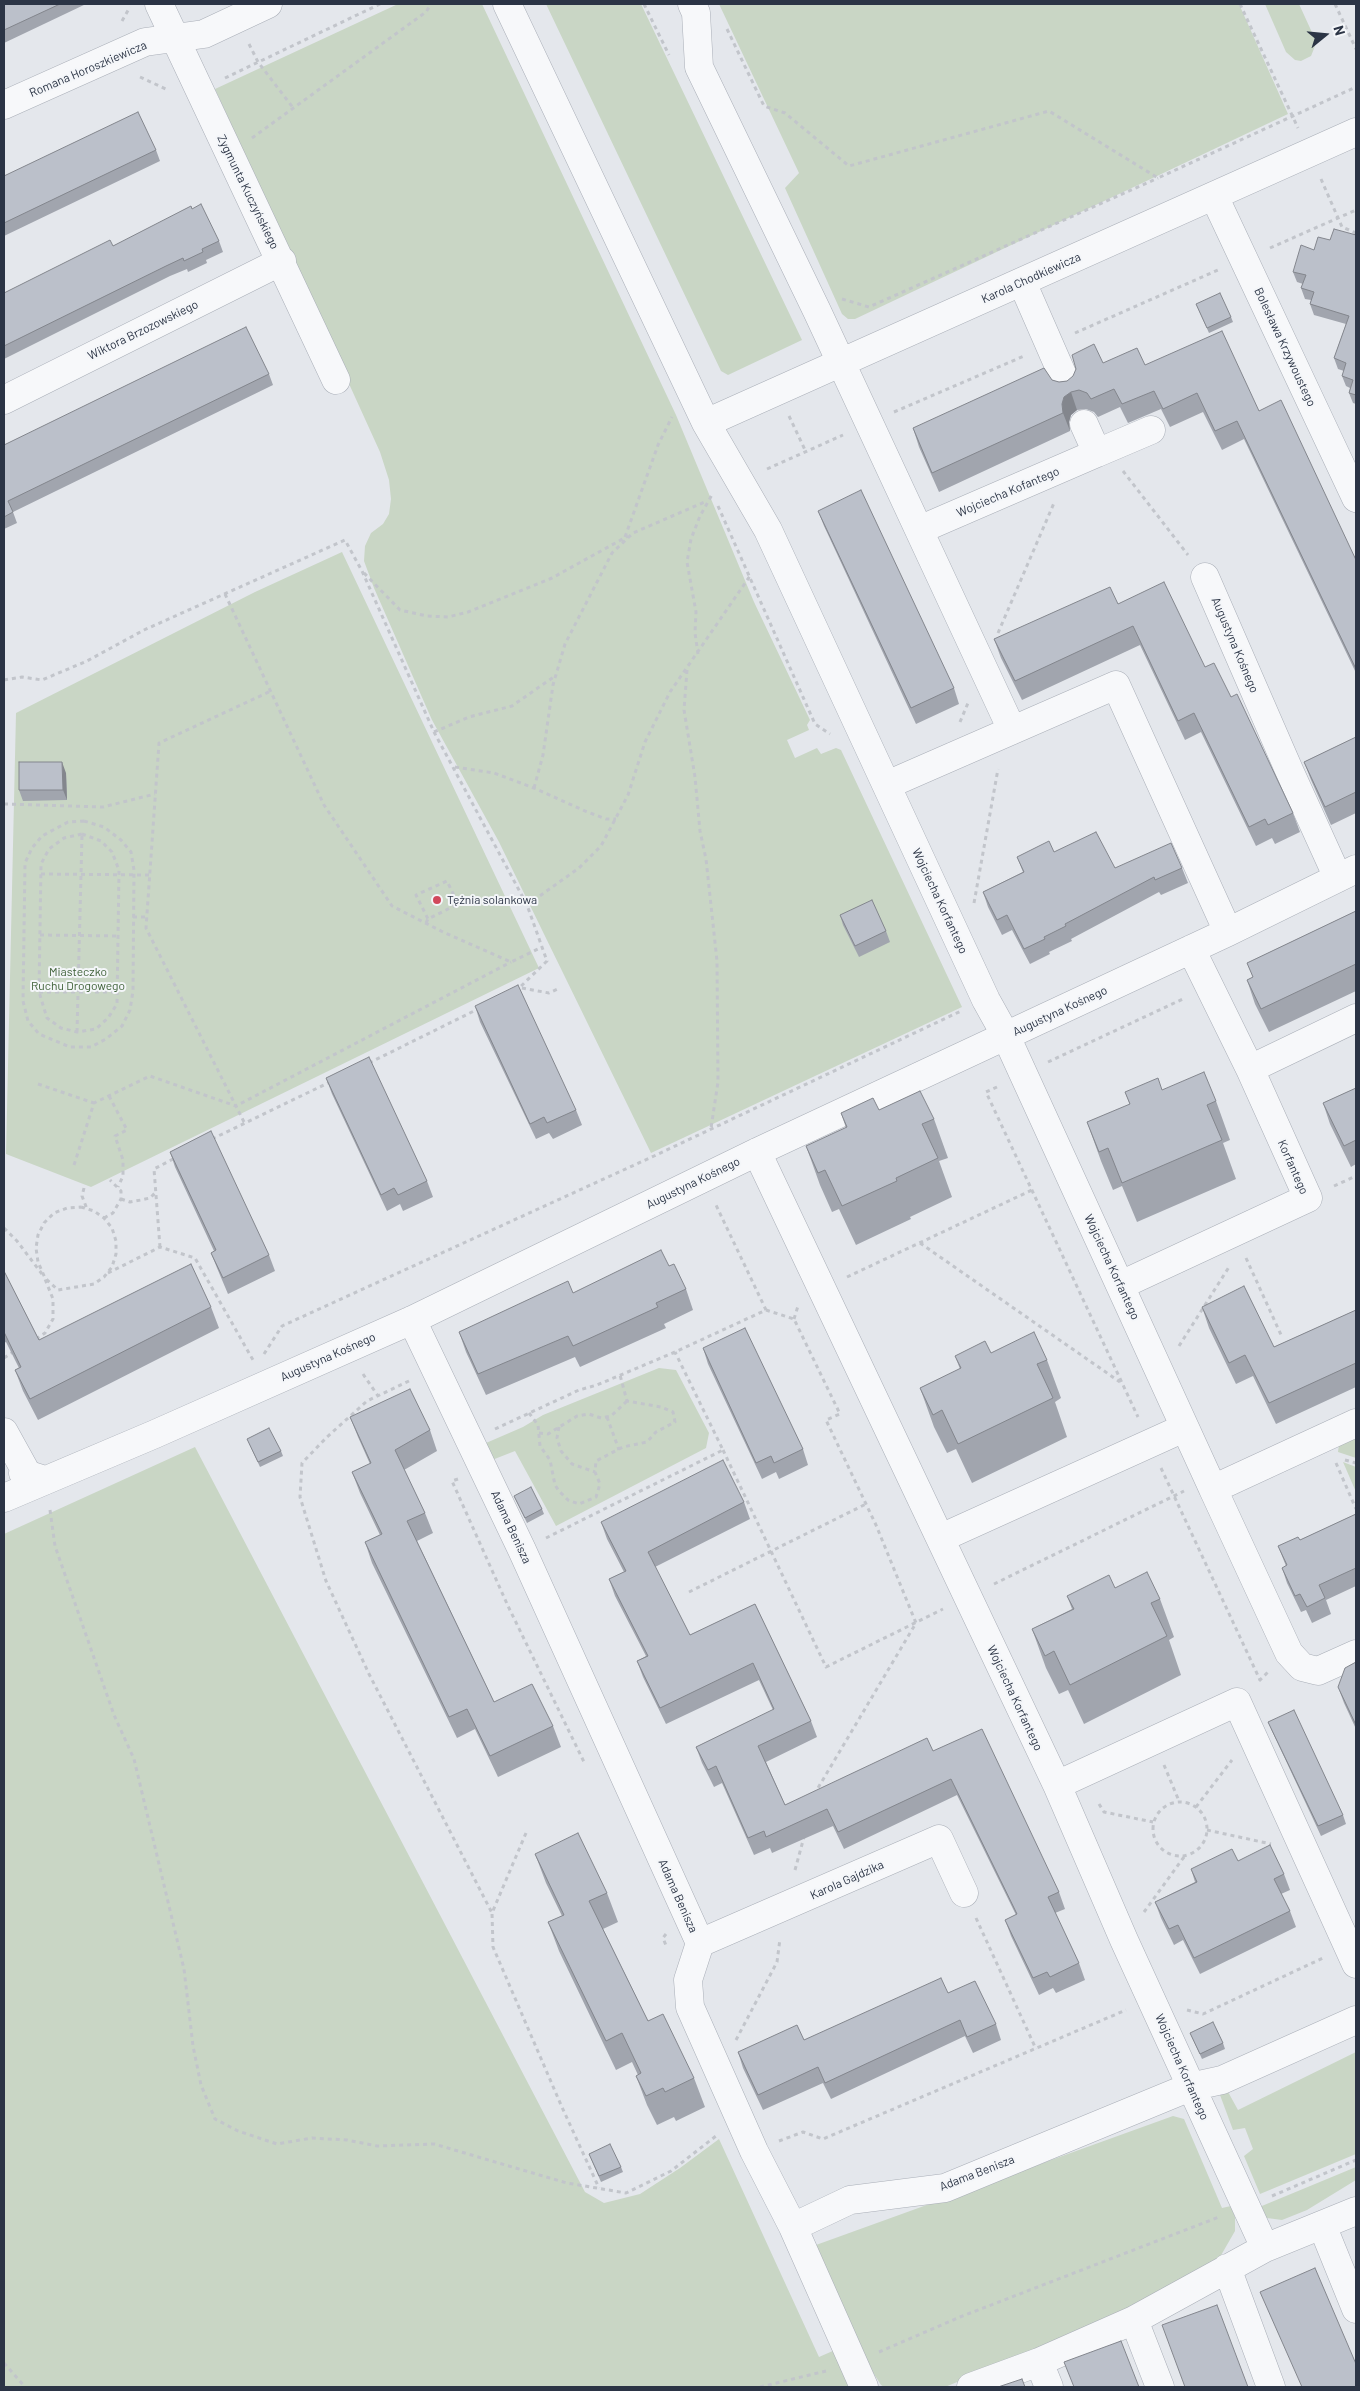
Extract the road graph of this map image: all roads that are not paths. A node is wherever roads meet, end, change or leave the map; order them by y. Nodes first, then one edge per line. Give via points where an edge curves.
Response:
1 (158, 4) edge
2 (268, 4) edge
3 (506, 4) edge
4 (692, 4) edge
5 (175, 39) junction
6 (4, 105) edge
7 (1356, 132) edge
8 (1214, 196) junction
9 (282, 261) junction
10 (1022, 282) junction
11 (841, 363) junction
12 (336, 380) dead end
13 (1067, 385) edge
14 (4, 400) edge
15 (706, 423) junction
16 (1084, 424) dead end
17 (1151, 430) dead end
18 (1101, 451) junction
19 (1356, 498) edge
20 (919, 530) junction
21 (1205, 577) road end
22 (1008, 732) junction
23 (887, 785) junction
24 (1347, 874) edge
25 (1228, 932) junction
26 (1191, 949) junction
27 (1356, 1018) edge
28 (1006, 1036) junction
29 (1250, 1069) junction
30 (757, 1152) junction
31 (1121, 1285) junction
32 (412, 1320) junction
33 (1356, 1423) edge
34 (1184, 1428) junction
35 (4, 1432) edge
36 (45, 1480) junction
37 (1213, 1489) junction
38 (4, 1498) edge
39 (941, 1538) junction
40 (1356, 1654) edge
41 (1066, 1781) junction
42 (964, 1893) road end
43 (700, 1943) junction
44 (1352, 1955) edge
45 (1356, 2020) edge
46 (1190, 2087) junction
47 (1356, 2211) edge
48 (1322, 2226) junction
49 (793, 2228) junction
50 (1265, 2248) junction
51 (1227, 2268) junction
52 (1356, 2309) edge
53 (1134, 2320) junction
54 (859, 2375) edge
55 (1044, 2375) edge
56 (971, 2387) edge
57 (1160, 2387) edge
58 (1271, 2387) edge

1 - 5 street, Zygmunta Kuczyńskiego
2 - 5 street, Romana Horoszkiewicza via 204,34
3 - 15 street, Wojciecha Korfantego
4 - 11 street via 696,13 699,66
5 - 6 street, Romana Horoszkiewicza via 145,42
5 - 9 street, Zygmunta Kuczyńskiego
7 - 8 street, Karola Chodkiewicza
8 - 10 street, Karola Chodkiewicza
8 - 19 street, Bolesława Krzywoustego
9 - 12 street, Zygmunta Kuczyńskiego
9 - 14 street, Wiktora Brzozowskiego
10 - 11 street, Karola Chodkiewicza
10 - 13 street
11 - 15 street, Karola Chodkiewicza
11 - 20 street
15 - 23 street, Wojciecha Korfantego via 768,530
16 - 18 street
17 - 18 street, Wojciecha Kofantego
18 - 20 street, Wojciecha Kofantego
20 - 22 street via 984,668
21 - 24 street, Augustyna Kośnego via 1289,770
22 - 23 street
22 - 25 street via 1116,685
23 - 28 street, Wojciecha Korfantego via 986,1000
24 - 25 street, Augustyna Kośnego
25 - 26 street, Augustyna Kośnego
26 - 28 street, Augustyna Kośnego
26 - 29 street, Korfantego
27 - 29 street
28 - 30 street, Augustyna Kośnego
28 - 31 street, Wojciecha Korfantego
29 - 31 street, Korfantego via 1308,1198 1238,1240
30 - 32 street, Augustyna Kośnego
30 - 39 street, Wojciecha Korfantego
31 - 34 street, Wojciecha Korfantego
32 - 36 street, Augustyna Kośnego
32 - 43 street, Adama Benisza via 522,1550
33 - 37 street
34 - 37 street, Wojciecha Korfantego
34 - 39 street
35 - 36 street via 25,1470 23,1474
36 - 38 street, Augustyna Kośnego
37 - 40 street, Wojciecha Korfantego via 1289,1653 1302,1667 1318,1670
39 - 41 street, Wojciecha Korfantego
41 - 44 street via 1237,1702
41 - 46 street, Wojciecha Korfantego via 1124,1940
42 - 43 street, Karola Gajdzika via 940,1839
43 - 49 street, Adama Benisza via 688,1980 690,2007 754,2151
45 - 46 street, Adama Benisza via 1222,2080
46 - 49 street, Adama Benisza via 945,2188 850,2200
46 - 50 street, Wojciecha Korfantego
47 - 48 street
48 - 50 street
48 - 52 street
49 - 54 street
50 - 51 street
51 - 53 street
51 - 58 street
53 - 55 street
53 - 57 street
55 - 56 street

